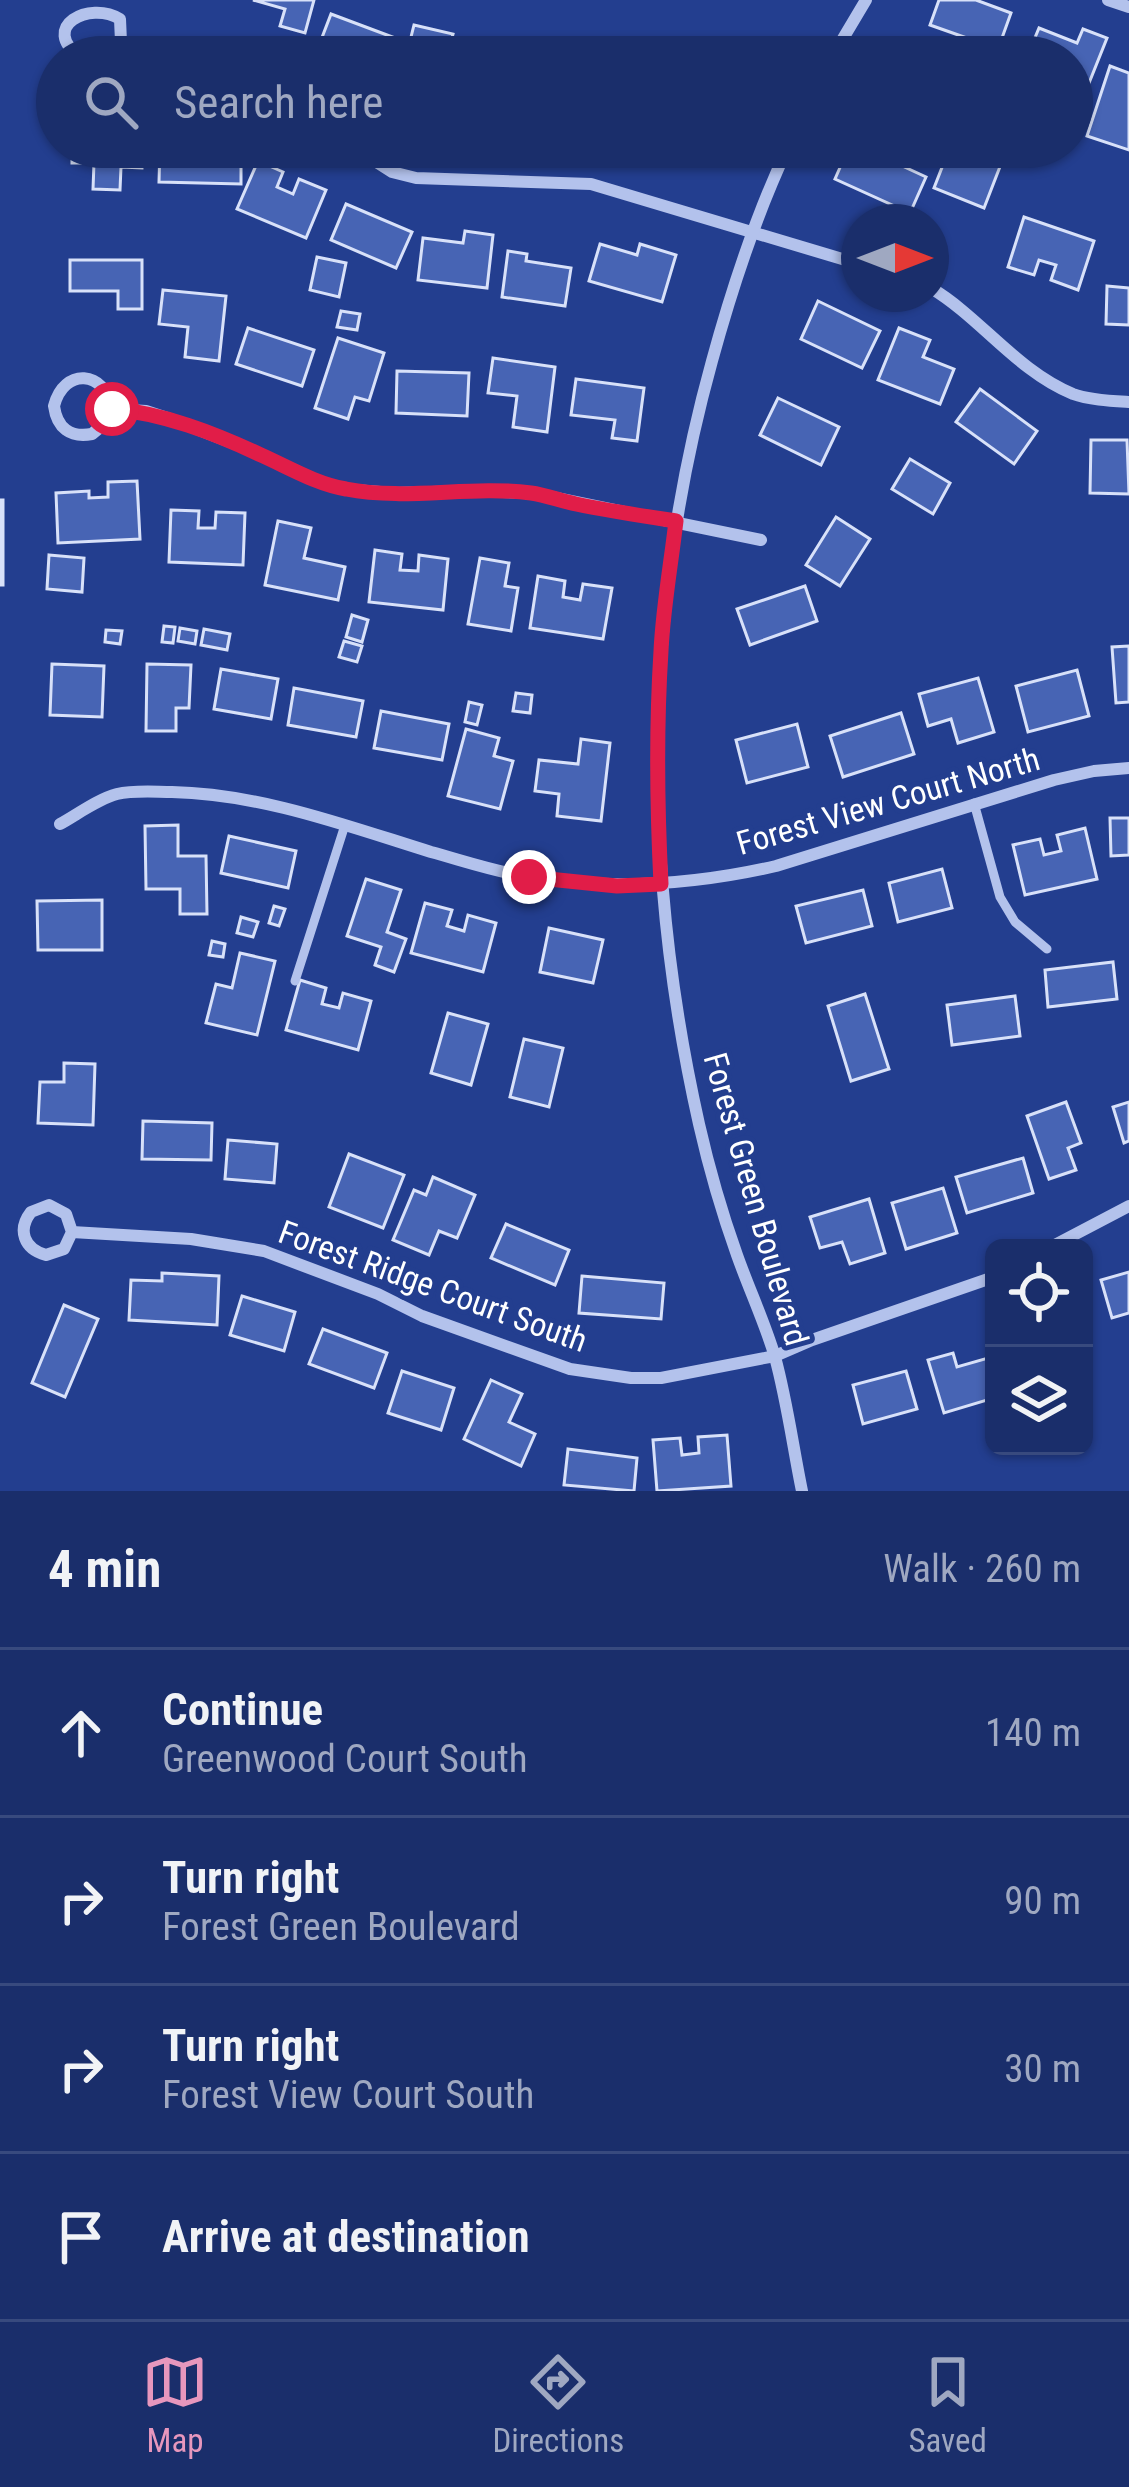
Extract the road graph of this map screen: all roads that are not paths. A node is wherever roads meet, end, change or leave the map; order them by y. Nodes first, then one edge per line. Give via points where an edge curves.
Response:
1 (866, 0) edge
2 (1108, 0) edge
3 (1129, 7) edge
4 (65, 36) edge
5 (122, 36) edge
6 (845, 36) edge
7 (386, 168) edge
8 (779, 168) edge
9 (752, 233) junction
10 (841, 259) edge
11 (949, 299) edge
12 (1129, 402) edge
13 (112, 409) junction
14 (676, 521) junction
15 (761, 540) dead end
16 (1129, 768) edge
17 (974, 803) junction
18 (60, 824) dead end
19 (345, 825) junction
20 (661, 884) junction
21 (1047, 949) dead end
22 (295, 981) dead end
23 (1129, 1206) edge
24 (72, 1232) junction
25 (1065, 1239) edge
26 (985, 1279) edge
27 (775, 1356) junction
28 (802, 1491) edge

1 - 6 street
2 - 3 street
4 - 5 street via 72,10 93,2 120,19
7 - 9 street via 445,181 591,184
8 - 9 street, Forest Green Boulevard
9 - 10 street
9 - 14 street, Forest Green Boulevard via 698,410
11 - 12 street via 1076,395
13 - 13 street via 104,388 84,379 63,386 54,406 61,427 81,436 102,428
13 - 14 street via 173,420 342,489 532,493
14 - 15 street
14 - 20 street, Forest Green Boulevard via 657,720
16 - 17 street, Forest View Court North
17 - 20 street, Forest View Court North via 776,866
17 - 21 lane via 1000,897
18 - 19 street, Forest View Court North via 116,794 147,792 212,793
19 - 20 street, Forest View Court North via 529,877
19 - 22 lane
20 - 27 street, Forest Green Boulevard via 700,1130
23 - 25 street
24 - 24 street, Forest Ridge Court South via 66,1214 49,1205 31,1212 23,1229 29,1247 46,1256 64,1249
24 - 27 street, Forest Ridge Court South via 264,1251 422,1316 601,1375 661,1378
26 - 27 street, Forest Ridge Court South
27 - 28 street, Forest Green Boulevard

